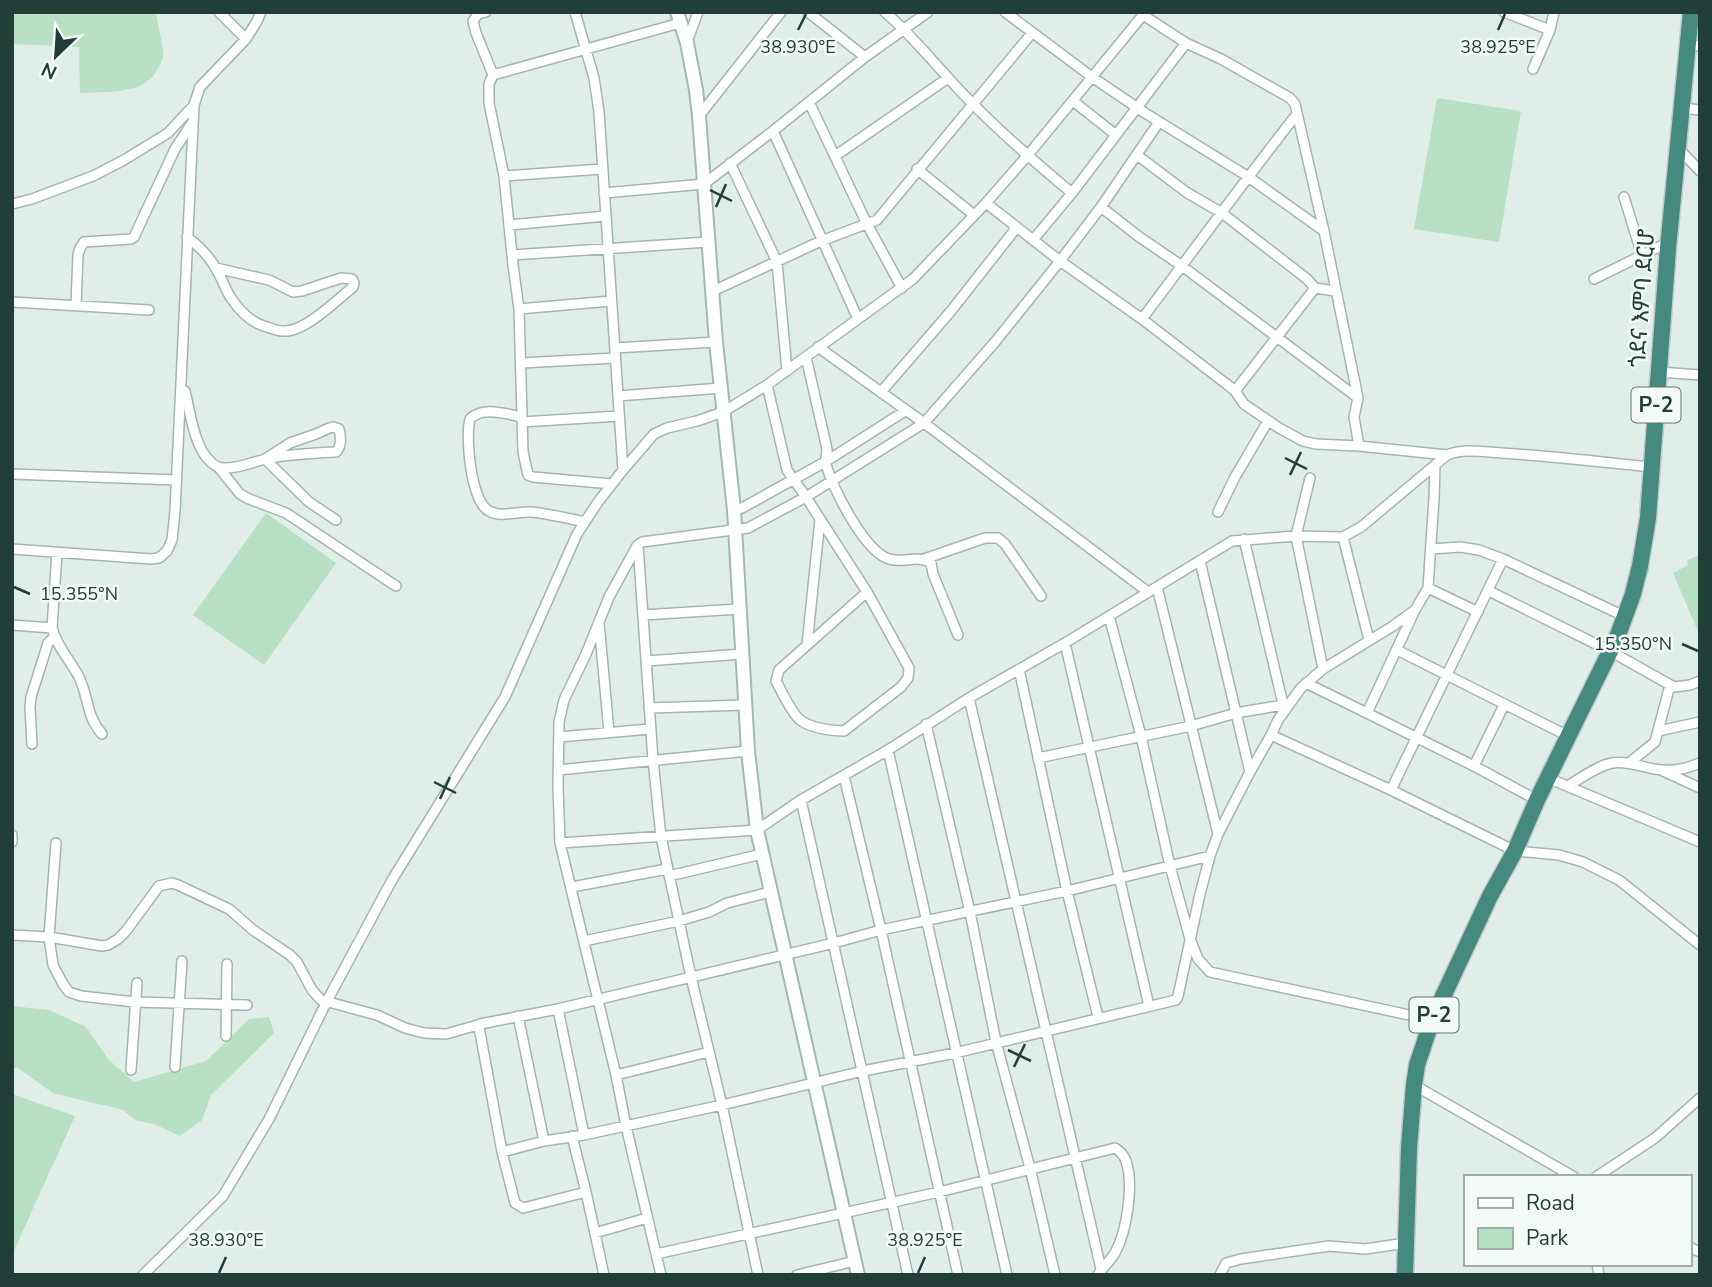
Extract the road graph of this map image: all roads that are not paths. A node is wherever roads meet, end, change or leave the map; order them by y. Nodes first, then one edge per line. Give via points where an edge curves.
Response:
1 (219, 12) edge
2 (261, 12) edge
3 (486, 12) edge
4 (575, 12) edge
5 (698, 12) edge
6 (781, 12) edge
7 (808, 12) edge
8 (885, 12) edge
9 (928, 12) edge
10 (1005, 12) edge
11 (1504, 12) edge
12 (1554, 12) edge
13 (1691, 12) edge
14 (1142, 13) edge
15 (679, 18) edge
16 (905, 29) junction
17 (1550, 30) junction
18 (1032, 33) junction
19 (246, 39) junction
20 (687, 43) junction
21 (1186, 43) junction
22 (1694, 46) edge
23 (586, 50) junction
24 (864, 57) junction
25 (1533, 69) dead end
26 (493, 75) junction
27 (1092, 77) junction
28 (948, 78) junction
29 (1073, 101) junction
30 (809, 102) junction
31 (973, 104) junction
32 (194, 105) junction
33 (1136, 107) junction
34 (1682, 108) junction
35 (1700, 110) edge
36 (1297, 114) junction
37 (699, 116) junction
38 (193, 121) junction
39 (1160, 122) junction
40 (773, 131) junction
41 (1116, 135) junction
42 (1677, 147) junction
43 (1028, 155) junction
44 (1137, 155) junction
45 (835, 156) junction
46 (730, 163) junction
47 (602, 169) junction
48 (917, 169) junction
49 (1700, 171) edge
50 (504, 176) junction
51 (1247, 176) junction
52 (704, 184) junction
53 (604, 193) junction
54 (1072, 193) junction
55 (1624, 197) dead end
56 (986, 203) junction
57 (12, 204) edge
58 (1101, 207) junction
59 (1222, 213) junction
60 (974, 215) junction
61 (606, 216) junction
62 (867, 223) junction
63 (509, 225) junction
64 (1017, 227) junction
65 (1324, 231) junction
66 (187, 237) junction
67 (1033, 240) junction
68 (708, 242) junction
69 (821, 242) junction
70 (1669, 242) junction
71 (608, 248) junction
72 (512, 255) junction
73 (1642, 255) junction
74 (1060, 261) junction
75 (777, 262) junction
76 (1182, 266) junction
77 (216, 268) junction
78 (1594, 279) dead end
79 (902, 288) junction
80 (1315, 288) junction
81 (713, 291) junction
82 (1335, 291) junction
83 (12, 302) edge
84 (611, 302) junction
85 (76, 305) junction
86 (519, 309) junction
87 (149, 310) dead end
88 (858, 319) junction
89 (1142, 319) junction
90 (1277, 337) junction
91 (716, 342) junction
92 (818, 347) junction
93 (615, 353) junction
94 (806, 357) junction
95 (521, 363) junction
96 (787, 370) junction
97 (1659, 372) junction
98 (1700, 375) edge
99 (182, 381) junction
100 (767, 385) junction
101 (721, 388) junction
102 (1235, 391) junction
103 (881, 393) junction
104 (618, 396) junction
105 (1358, 398) junction
106 (905, 411) junction
107 (723, 412) junction
108 (619, 416) junction
109 (522, 419) junction
110 (1268, 421) junction
111 (924, 424) junction
112 (1359, 446) junction
113 (1447, 455) junction
114 (265, 459) junction
115 (825, 462) junction
116 (1435, 465) junction
117 (219, 467) junction
118 (1651, 467) junction
119 (623, 470) junction
120 (12, 474) edge
121 (1310, 478) dead end
122 (833, 479) junction
123 (176, 480) junction
124 (793, 480) junction
125 (612, 484) junction
126 (806, 497) junction
127 (734, 510) junction
128 (1217, 512) dead end
129 (820, 519) junction
130 (336, 520) dead end
131 (585, 522) junction
132 (734, 530) junction
133 (1296, 536) junction
134 (1343, 537) junction
135 (1244, 539) junction
136 (638, 545) junction
137 (12, 549) edge
138 (1431, 549) junction
139 (57, 552) junction
140 (924, 559) junction
141 (1503, 559) junction
142 (1200, 561) junction
143 (396, 586) dead end
144 (1428, 588) junction
145 (1153, 590) junction
146 (1489, 591) junction
147 (867, 592) junction
148 (1041, 596) dead end
149 (739, 609) junction
150 (1415, 610) junction
151 (1478, 612) junction
152 (643, 615) junction
153 (1110, 616) junction
154 (1626, 617) junction
155 (599, 621) junction
156 (12, 625) edge
157 (53, 632) junction
158 (958, 635) dead end
159 (1369, 640) junction
160 (1065, 643) junction
161 (807, 645) junction
162 (1397, 650) junction
163 (1610, 651) junction
164 (743, 654) junction
165 (646, 661) junction
166 (1323, 669) junction
167 (1019, 670) junction
168 (1447, 675) junction
169 (1700, 681) edge
170 (1306, 684) junction
171 (1670, 685) junction
172 (969, 698) junction
173 (1286, 704) junction
174 (745, 705) junction
175 (1504, 705) junction
176 (649, 708) junction
177 (1236, 713) junction
178 (1367, 713) junction
179 (1700, 722) edge
180 (926, 724) junction
181 (1191, 726) junction
182 (650, 729) junction
183 (1658, 731) junction
184 (609, 733) junction
185 (102, 734) dead end
186 (1271, 735) junction
187 (1141, 736) junction
188 (559, 737) junction
189 (1568, 737) junction
190 (1416, 738) junction
191 (32, 744) dead end
192 (1089, 748) junction
193 (888, 750) junction
194 (748, 751) junction
195 (1038, 758) junction
196 (653, 760) junction
197 (1629, 763) junction
198 (1700, 763) edge
199 (1474, 766) junction
200 (558, 770) junction
201 (1661, 770) junction
202 (1250, 772) junction
203 (844, 776) junction
204 (1548, 778) junction
205 (1568, 786) junction
206 (1700, 788) edge
207 (1391, 790) junction
208 (801, 800) junction
209 (1537, 800) junction
210 (757, 830) junction
211 (1218, 834) junction
212 (12, 835) edge
213 (661, 836) junction
214 (12, 842) edge
215 (1700, 842) edge
216 (56, 843) dead end
217 (560, 843) junction
218 (1515, 851) junction
219 (762, 854) junction
220 (1210, 856) junction
221 (1170, 866) junction
222 (668, 873) junction
223 (1120, 879) junction
224 (572, 887) junction
225 (1067, 891) junction
226 (770, 892) junction
227 (1016, 902) junction
228 (970, 912) junction
229 (679, 921) junction
230 (927, 921) junction
231 (881, 930) junction
232 (12, 935) edge
233 (49, 937) junction
234 (1190, 939) junction
235 (584, 941) junction
236 (834, 943) junction
237 (1700, 945) edge
238 (785, 954) junction
239 (182, 961) dead end
240 (227, 964) dead end
241 (691, 977) junction
242 (136, 983) dead end
243 (597, 999) junction
244 (327, 1001) junction
245 (135, 1002) junction
246 (180, 1004) junction
247 (247, 1005) dead end
248 (226, 1006) junction
249 (1149, 1006) junction
250 (558, 1009) junction
251 (518, 1016) junction
252 (1098, 1017) junction
253 (1432, 1020) junction
254 (478, 1025) junction
255 (1046, 1031) junction
256 (226, 1036) dead end
257 (996, 1042) junction
258 (709, 1052) junction
259 (955, 1053) junction
260 (911, 1061) junction
261 (175, 1067) dead end
262 (131, 1070) dead end
263 (863, 1071) junction
264 (616, 1075) junction
265 (814, 1083) junction
266 (1414, 1085) junction
267 (1700, 1098) edge
268 (722, 1105) junction
269 (626, 1126) junction
270 (584, 1135) junction
271 (572, 1136) junction
272 (544, 1141) junction
273 (502, 1152) junction
274 (1075, 1158) junction
275 (1552, 1164) junction
276 (1030, 1168) junction
277 (1560, 1175) edge
278 (1571, 1175) edge
279 (1599, 1175) edge
280 (985, 1180) junction
281 (586, 1192) junction
282 (939, 1192) junction
283 (892, 1202) junction
284 (844, 1212) junction
285 (647, 1219) junction
286 (749, 1232) junction
287 (595, 1233) junction
288 (1406, 1243) junction
289 (656, 1254) junction
290 (855, 1261) junction
291 (1099, 1272) edge
292 (143, 1275) edge
293 (604, 1275) edge
294 (661, 1275) edge
295 (758, 1275) edge
296 (797, 1275) edge
297 (858, 1275) edge
298 (908, 1275) edge
299 (958, 1275) edge
300 (1007, 1275) edge
301 (1055, 1275) edge
302 (1220, 1275) edge
303 (1405, 1275) edge

1 - 19 street
2 - 19 street
3 - 26 street via 473,21
4 - 23 street
5 - 20 street
6 - 37 street
7 - 24 street
8 - 16 street
9 - 16 street
10 - 18 street
11 - 17 street
12 - 17 street
13 - 22 highway, ጎደና እምባ ደርሆ / P-2
14 - 21 street
14 - 27 street
15 - 20 main road
15 - 23 street
16 - 24 street
16 - 28 street
17 - 25 street
18 - 27 street
18 - 31 street
19 - 32 street via 200,87
20 - 37 main road
21 - 33 street
21 - 36 street via 1290,97
22 - 34 highway, ጎደና እምባ ደርሆ / P-2
23 - 26 street
23 - 47 street via 599,112
24 - 30 street
26 - 50 street via 489,103
27 - 29 street
27 - 33 street
28 - 31 street
28 - 45 street
29 - 41 street
29 - 43 street
30 - 40 street
30 - 45 street
31 - 43 street
31 - 48 street
32 - 38 street
32 - 57 street via 168,133 124,160 93,176
33 - 39 street
33 - 41 street
34 - 35 street
34 - 42 highway, ጎደና እምባ ደርሆ / P-2
36 - 51 street
36 - 65 street
37 - 52 main road
38 - 66 street
38 - 85 street via 134,237 84,242 80,248
39 - 44 street
39 - 51 street
40 - 46 street
40 - 69 street
41 - 54 street
42 - 49 street
42 - 70 highway, ጎደና እምባ ደርሆ / P-2
43 - 54 street
43 - 56 street
44 - 58 street
44 - 59 street
45 - 62 street
46 - 52 street
46 - 75 street
47 - 50 street
47 - 53 street
48 - 60 street
48 - 62 street via 877,220
50 - 63 street
51 - 59 street
51 - 65 street
52 - 53 street
52 - 68 main road
53 - 61 street
54 - 67 street
55 - 73 street
56 - 60 street
56 - 64 street
58 - 74 street
58 - 76 street
59 - 76 street
59 - 80 street
60 - 79 street
61 - 63 street
61 - 71 street
62 - 69 street
62 - 79 street
63 - 72 street
64 - 67 street
64 - 103 street
65 - 82 street
66 - 77 street
66 - 99 street
67 - 74 street
68 - 71 street
68 - 81 main road
69 - 75 street
69 - 88 street
70 - 73 street
70 - 97 highway, ጎደና እምባ ደርሆ / P-2
71 - 72 street
71 - 84 street
72 - 86 street
73 - 78 street
74 - 89 street
74 - 111 street
75 - 81 street
75 - 96 street
76 - 89 street
76 - 90 street
77 - 77 street via 269,280 293,292 341,278 352,279 354,284 313,319 285,331 256,323 246,315
79 - 88 street
80 - 82 street
80 - 90 street
81 - 91 main road
82 - 105 street
83 - 85 street
84 - 86 street
84 - 93 street
85 - 87 street
86 - 95 street
88 - 92 street
89 - 102 street
90 - 102 street
90 - 105 street
91 - 93 street
91 - 101 main road
92 - 94 street
92 - 103 street
93 - 95 street
93 - 104 street
94 - 96 street
94 - 115 street via 827,449
95 - 109 street
96 - 100 street
97 - 98 street
97 - 118 highway, ጎደና እምባ ደርሆ / P-2
99 - 117 street via 201,449
99 - 123 street
100 - 107 street
100 - 124 street
101 - 104 street
101 - 107 main road
102 - 110 street via 1244,404
103 - 106 street
104 - 108 street
105 - 112 street via 1354,417
106 - 111 street
106 - 115 street
107 - 119 street via 654,434
107 - 127 main road
108 - 109 street
108 - 119 street
109 - 125 street via 528,475
109 - 131 street via 490,412 479,412 470,419 467,444 473,481 484,507 493,513 527,512
110 - 112 street via 1303,441
110 - 128 street
111 - 122 street
111 - 145 street
112 - 113 street
113 - 116 street
113 - 118 street via 1490,452
114 - 114 street via 290,443 329,428 339,429 336,452
114 - 117 street
114 - 130 street via 309,502
115 - 122 street
115 - 124 street
116 - 134 street
116 - 138 street
117 - 143 street via 240,494 286,513
118 - 154 highway, ጎደና እምባ ደርሆ / P-2 via 1646,539
119 - 125 street
120 - 123 street
121 - 133 street
122 - 126 street
122 - 140 street via 852,522 873,549 892,561
123 - 139 street via 172,540 159,558
124 - 126 street
124 - 127 street
125 - 131 street
126 - 129 street
126 - 132 street via 748,528
127 - 132 main road
129 - 147 street
129 - 161 street
131 - 244 street via 505,697 392,880
132 - 136 street
132 - 149 main road
133 - 134 street
133 - 135 street
133 - 166 street
134 - 159 street
135 - 142 street via 1231,541
135 - 173 street
136 - 152 street
136 - 155 street
137 - 139 street
138 - 141 street via 1460,547
138 - 144 street
139 - 157 street
140 - 148 street via 985,538 998,538
140 - 158 street via 931,563
141 - 146 street
141 - 154 street
142 - 145 street
142 - 177 street
144 - 150 street
144 - 151 street
145 - 153 street
145 - 181 street
146 - 151 street
146 - 163 street
147 - 161 street
147 - 161 street via 909,668 901,687 844,731 807,723 796,715 776,681 779,670
149 - 152 street
149 - 164 main road
150 - 159 street
150 - 162 street
151 - 168 street
152 - 165 street
153 - 160 street
153 - 187 street
154 - 163 highway, ጎደና እምባ ደርሆ / P-2
155 - 184 street
155 - 188 street via 564,700
156 - 157 street
157 - 185 street via 79,678 93,724
157 - 191 street via 31,697
159 - 166 street
160 - 167 street
160 - 192 street
162 - 168 street
162 - 178 street
163 - 171 street
163 - 189 highway, ጎደና እምባ ደርሆ / P-2
164 - 165 street
164 - 174 main road
165 - 176 street
166 - 170 street
167 - 172 street
167 - 195 street
168 - 175 street
168 - 190 street
169 - 171 street
170 - 173 street
170 - 178 street
171 - 183 street
172 - 180 street
172 - 227 street
173 - 177 street
173 - 186 street
174 - 176 street
174 - 194 main road
175 - 189 street
175 - 199 street
176 - 182 street
177 - 181 street
177 - 202 street
178 - 190 street
179 - 183 street
180 - 193 street
180 - 228 street
181 - 187 street
181 - 211 street
182 - 184 street
182 - 196 street
183 - 197 street via 1654,744
184 - 188 street
186 - 202 street
186 - 207 street
187 - 192 street
187 - 221 street
188 - 200 street
189 - 204 highway, ጎደና እምባ ደርሆ / P-2
190 - 199 street
190 - 207 street
192 - 195 street
192 - 223 street
193 - 203 street
193 - 230 street
194 - 196 street
194 - 210 main road
195 - 225 street
196 - 200 street
196 - 213 street
197 - 201 street
197 - 205 street via 1612,763
198 - 201 street
199 - 209 street
200 - 217 street
201 - 206 street
202 - 211 street
203 - 208 street
203 - 231 street
204 - 205 street
204 - 209 highway, P-2
205 - 215 street
207 - 218 street
208 - 210 street
208 - 236 street
209 - 218 highway, P-2
210 - 213 street
210 - 219 main road
211 - 220 street
212 - 214 street
213 - 217 street
213 - 222 street
216 - 233 street
217 - 224 street
218 - 237 street via 1559,855 1619,880
218 - 253 highway, P-2
219 - 222 street
219 - 226 main road
220 - 221 street
220 - 234 street
221 - 223 street
221 - 234 street
222 - 224 street
222 - 229 street
223 - 225 street
223 - 249 street
224 - 235 street
225 - 227 street
225 - 252 street
226 - 229 street
226 - 238 main road
227 - 228 street
227 - 255 street
228 - 230 street
228 - 257 street
229 - 235 street
229 - 241 street
230 - 231 street
230 - 259 street
231 - 236 street
231 - 260 street
232 - 233 street
233 - 244 street via 108,945 126,932 159,886 172,883 229,909 290,955 317,996
233 - 245 street via 53,965 69,992
234 - 249 street via 1178,998
234 - 253 street via 1198,959 1210,972
235 - 243 street
236 - 238 street
236 - 263 street
238 - 241 street
238 - 265 main road
239 - 246 street
240 - 248 street
241 - 243 street
241 - 258 street
242 - 245 street
243 - 250 street
243 - 264 street
244 - 254 street via 424,1033 446,1034
244 - 292 street via 269,1119 223,1196
245 - 246 street
245 - 262 street
246 - 248 street
246 - 261 street
247 - 248 street
248 - 256 street
249 - 252 street
250 - 251 street
250 - 270 street
251 - 254 street
251 - 272 street
252 - 255 street
253 - 266 highway, P-2
254 - 273 street
255 - 257 street
255 - 274 street
257 - 259 street
257 - 276 street
258 - 264 street
258 - 268 street
259 - 260 street
259 - 280 street
260 - 263 street
260 - 282 street
263 - 265 street
263 - 283 street
264 - 269 street
265 - 268 street
265 - 284 main road
266 - 275 street
266 - 288 highway, P-2
267 - 279 street via 1656,1138
268 - 269 street
268 - 286 street
269 - 270 street
269 - 285 street
270 - 271 street
271 - 272 street
271 - 281 street
272 - 273 street
273 - 281 street via 515,1203 523,1209
274 - 276 street
274 - 291 street
274 - 291 street via 1115,1148 1125,1159 1129,1184 1121,1239
275 - 277 street
275 - 278 street
276 - 280 street
276 - 301 street
280 - 282 street
280 - 300 street
281 - 287 street
282 - 283 street
282 - 299 street
283 - 284 street
283 - 298 street
284 - 286 street
284 - 290 main road
285 - 287 street
285 - 289 street
286 - 289 street
286 - 295 street
287 - 293 street
288 - 302 street via 1329,1246 1241,1259 1226,1263
288 - 303 highway, P-2
289 - 294 street
290 - 296 street
290 - 297 main road

